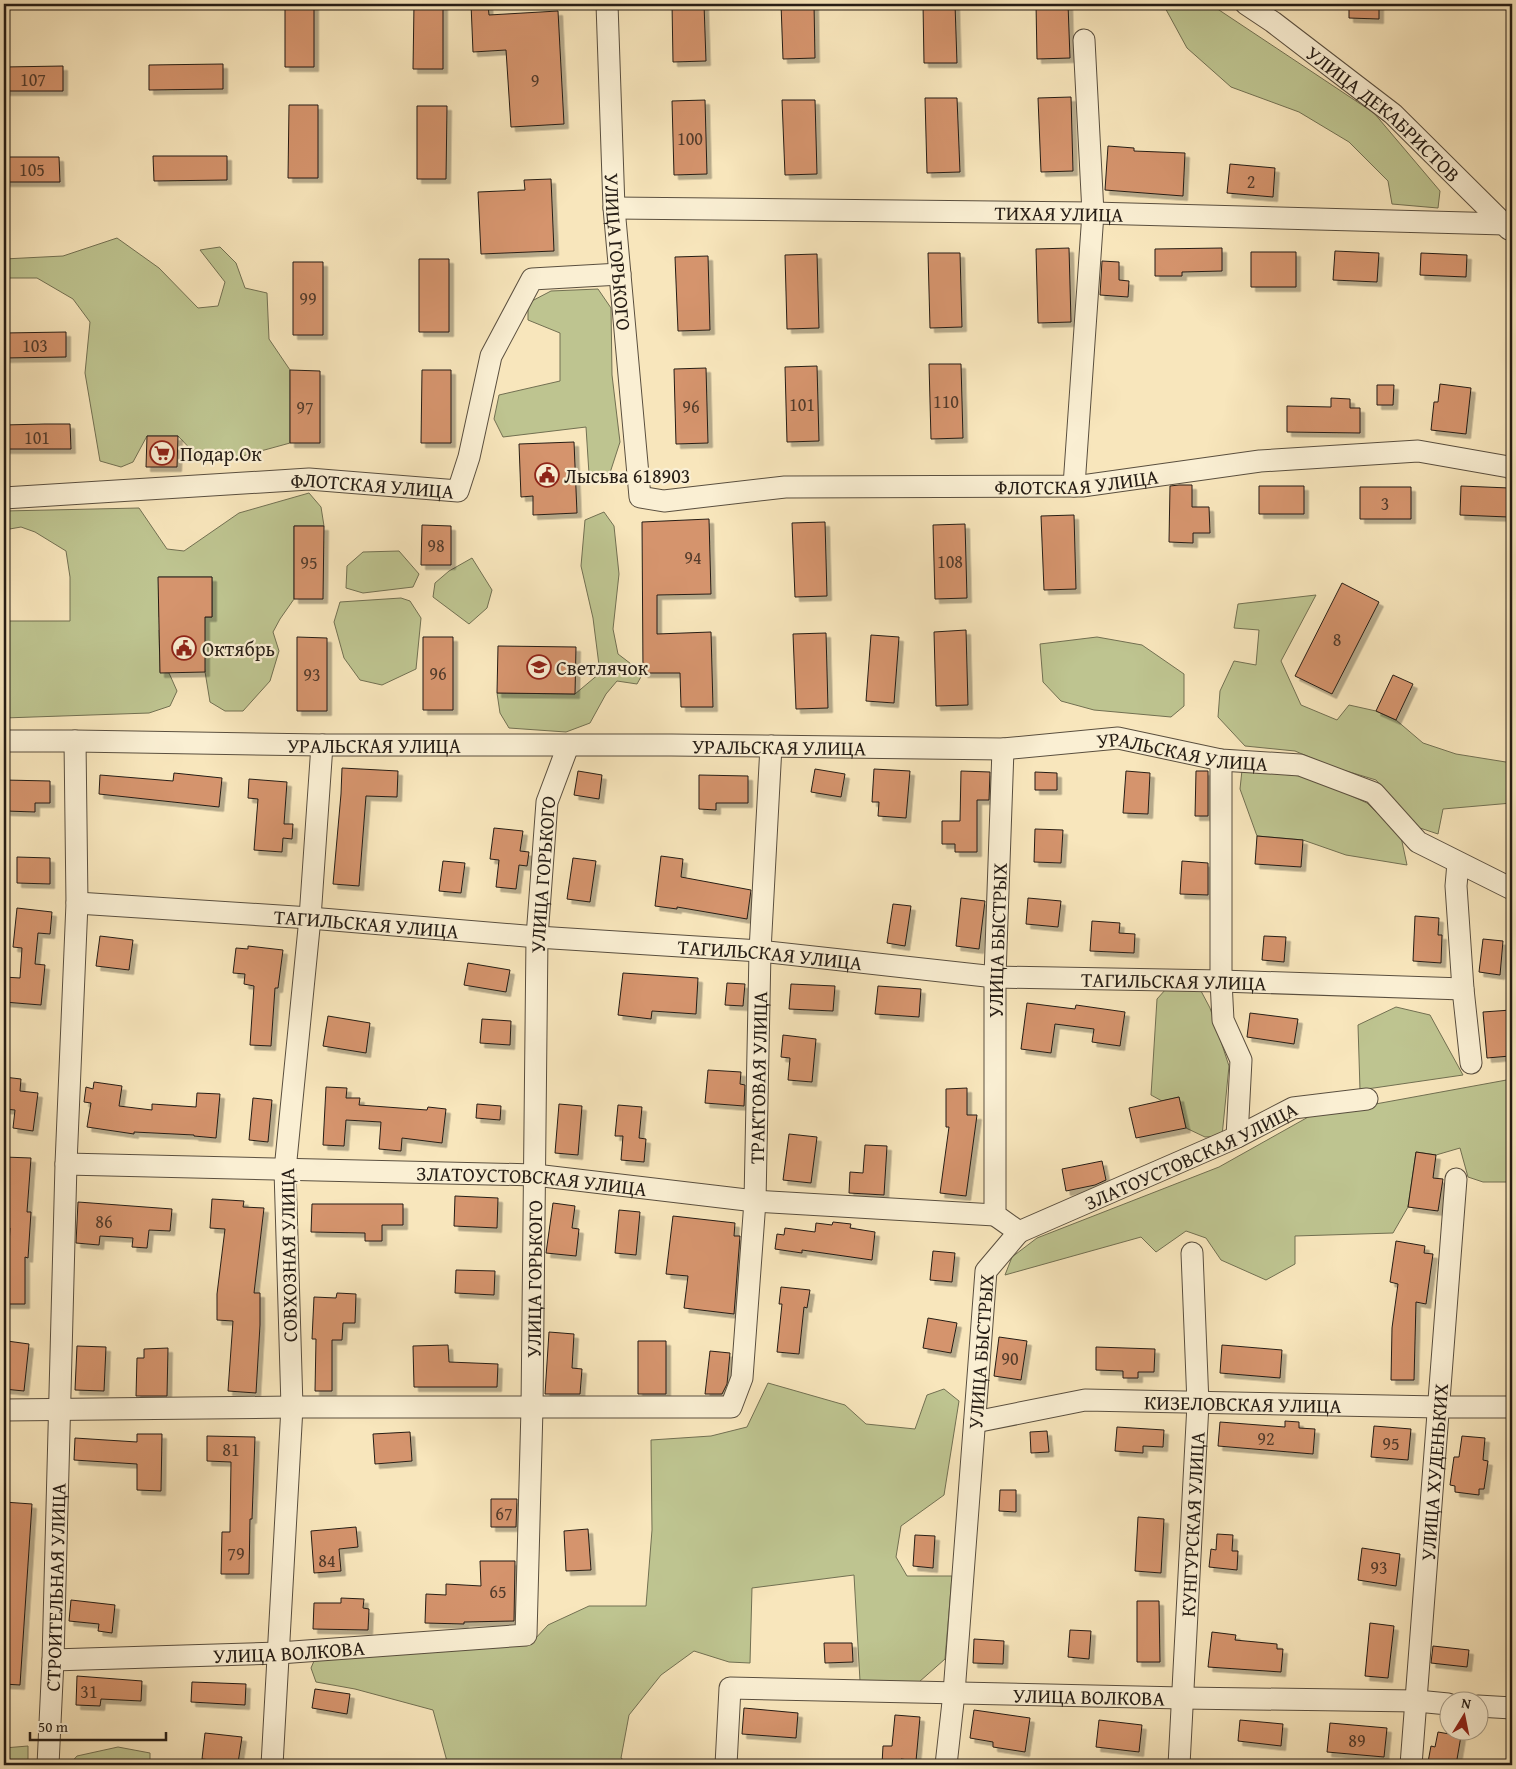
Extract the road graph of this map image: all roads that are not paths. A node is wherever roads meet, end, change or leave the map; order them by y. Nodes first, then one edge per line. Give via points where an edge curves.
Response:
1 (607, 4) edge
2 (1246, 4) edge
3 (1272, 13) edge
4 (1084, 40) dead end
5 (614, 208) junction
6 (1093, 213) junction
7 (1509, 228) edge
8 (620, 274) junction
9 (1512, 469) edge
10 (1074, 486) junction
11 (640, 497) joint
12 (4, 498) edge
13 (75, 740) junction
14 (4, 741) edge
15 (322, 745) junction
16 (568, 746) junction
17 (771, 746) junction
18 (1003, 749) junction
19 (1221, 760) junction
20 (1458, 863) junction
21 (1512, 889) edge
22 (77, 903) junction
23 (310, 918) junction
24 (537, 938) junction
25 (760, 951) junction
26 (996, 977) junction
27 (1221, 981) junction
28 (1463, 989) junction
29 (1471, 1063) dead end
30 (1367, 1099) dead end
31 (1237, 1137) junction
32 (66, 1164) junction
33 (284, 1170) junction
34 (536, 1175) junction
35 (1456, 1179) dead end
36 (756, 1200) junction
37 (995, 1215) junction
38 (1019, 1232) junction
39 (1192, 1253) dead end
40 (1198, 1404) junction
41 (292, 1407) junction
42 (1440, 1407) junction
43 (1512, 1407) edge
44 (532, 1408) junction
45 (4, 1410) edge
46 (60, 1410) junction
47 (975, 1422) junction
48 (526, 1635) joint
49 (279, 1653) junction
50 (53, 1660) junction
51 (954, 1693) junction
52 (1182, 1698) junction
53 (1417, 1701) junction
54 (1438, 1703) edge
55 (1488, 1707) edge
56 (1512, 1708) edge
57 (48, 1765) edge
58 (272, 1765) edge
59 (726, 1765) edge
60 (946, 1765) edge
61 (1179, 1765) edge
62 (1411, 1765) edge

1 - 5 street, УЛИЦА ГОРЬКОГО
2 - 3 street, УЛИЦА ДЕКАБРИСТОВ
3 - 7 street, УЛИЦА ДЕКАБРИСТОВ via 1393,114
4 - 6 street
5 - 6 street, ТИХАЯ УЛИЦА
5 - 8 street, УЛИЦА ГОРЬКОГО
6 - 7 street, ТИХАЯ УЛИЦА
6 - 10 street
8 - 11 street, УЛИЦА ГОРЬКОГО
8 - 12 street, ФЛОТСКАЯ УЛИЦА via 532,279 491,356 469,457 458,491 309,479
9 - 10 street, ФЛОТСКАЯ УЛИЦА via 1418,451 1260,461
10 - 11 street, ФЛОТСКАЯ УЛИЦА via 785,487 664,500
13 - 14 street, УРАЛЬСКАЯ УЛИЦА
13 - 15 street, УРАЛЬСКАЯ УЛИЦА
13 - 22 street, СТРОИТЕЛЬНАЯ УЛИЦА
15 - 16 street, УРАЛЬСКАЯ УЛИЦА
15 - 23 street, СОВХОЗНАЯ УЛИЦА
16 - 17 street, УРАЛЬСКАЯ УЛИЦА
16 - 24 street, УЛИЦА ГОРЬКОГО via 547,802
17 - 18 street, УРАЛЬСКАЯ УЛИЦА
17 - 25 street, ТРАКТОВАЯ УЛИЦА
18 - 19 street, УРАЛЬСКАЯ УЛИЦА via 1118,738
18 - 26 street, УЛИЦА БЫСТРЫХ
19 - 20 street, УРАЛЬСКАЯ УЛИЦА via 1300,765 1374,793 1418,842
19 - 27 street
20 - 21 street, УРАЛЬСКАЯ УЛИЦА
20 - 28 street via 1456,886
22 - 23 street, ТАГИЛЬСКАЯ УЛИЦА
22 - 32 street, СТРОИТЕЛЬНАЯ УЛИЦА
23 - 24 street, ТАГИЛЬСКАЯ УЛИЦА
23 - 33 street, СОВХОЗНАЯ УЛИЦА
24 - 25 street, ТАГИЛЬСКАЯ УЛИЦА
24 - 34 street, УЛИЦА ГОРЬКОГО
25 - 26 street, ТАГИЛЬСКАЯ УЛИЦА
25 - 36 street, ТРАКТОВАЯ УЛИЦА
26 - 27 street, ТАГИЛЬСКАЯ УЛИЦА
26 - 37 street, УЛИЦА БЫСТРЫХ
27 - 28 street, ТАГИЛЬСКАЯ УЛИЦА
27 - 31 street via 1223,1020 1241,1060
28 - 29 street
30 - 31 street, ЗЛАТОУСТОВСКАЯ УЛИЦА via 1293,1108
31 - 38 street, ЗЛАТОУСТОВСКАЯ УЛИЦА
32 - 33 street, ЗЛАТОУСТОВСКАЯ УЛИЦА
32 - 46 street, СТРОИТЕЛЬНАЯ УЛИЦА
33 - 34 street, ЗЛАТОУСТОВСКАЯ УЛИЦА
33 - 41 street, СОВХОЗНАЯ УЛИЦА
34 - 36 street, ЗЛАТОУСТОВСКАЯ УЛИЦА
34 - 44 street, УЛИЦА ГОРЬКОГО
35 - 42 street, УЛИЦА ХУДЕНЬКИХ
36 - 37 street, ЗЛАТОУСТОВСКАЯ УЛИЦА
36 - 44 street, ТРАКТОВАЯ УЛИЦА via 742,1378 731,1407
37 - 38 street
38 - 47 street, УЛИЦА БЫСТРЫХ via 986,1271
39 - 40 street, КУНГУРСКАЯ УЛИЦА
40 - 42 street, КИЗЕЛОВСКАЯ УЛИЦА
40 - 47 street, КИЗЕЛОВСКАЯ УЛИЦА via 1085,1400
40 - 52 street, КУНГУРСКАЯ УЛИЦА
41 - 44 street
41 - 46 street
41 - 49 street, СОВХОЗНАЯ УЛИЦА
42 - 43 street, КИЗЕЛОВСКАЯ УЛИЦА
42 - 53 street, УЛИЦА ХУДЕНЬКИХ
44 - 48 street, УЛИЦА ГОРЬКОГО
45 - 46 street
46 - 50 street, СТРОИТЕЛЬНАЯ УЛИЦА
47 - 51 street, УЛИЦА БЫСТРЫХ
48 - 49 street, УЛИЦА ВОЛКОВА
49 - 50 street, УЛИЦА ВОЛКОВА
49 - 58 street, СОВХОЗНАЯ УЛИЦА
50 - 57 street, СТРОИТЕЛЬНАЯ УЛИЦА
51 - 52 street, УЛИЦА ВОЛКОВА
51 - 59 street, УЛИЦА ВОЛКОВА via 730,1688
51 - 60 street, УЛИЦА БЫСТРЫХ
52 - 53 street, УЛИЦА ВОЛКОВА
52 - 61 street, КУНГУРСКАЯ УЛИЦА
53 - 54 street, УЛИЦА ВОЛКОВА
53 - 62 street, УЛИЦА ХУДЕНЬКИХ
55 - 56 street

